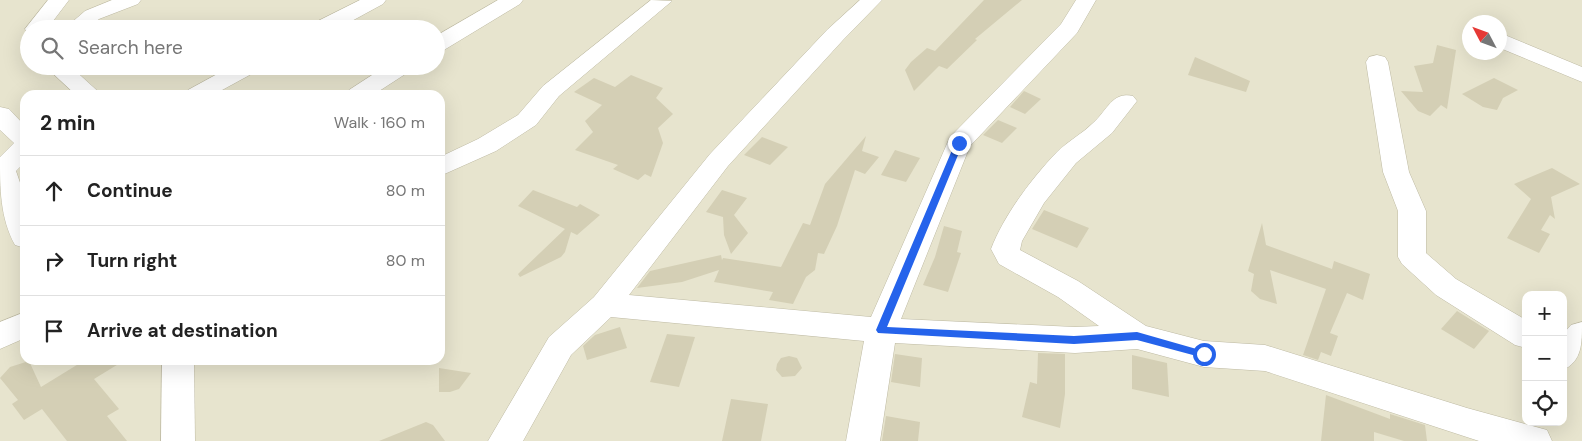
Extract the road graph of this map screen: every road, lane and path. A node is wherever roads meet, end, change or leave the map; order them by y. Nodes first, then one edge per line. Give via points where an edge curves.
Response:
1 (59, 0) edge
2 (131, 0) edge
3 (376, 0) edge
4 (513, 0) edge
5 (872, 0) edge
6 (1086, 0) edge
7 (662, 1) edge
8 (43, 20) edge
9 (86, 20) edge
10 (337, 20) edge
11 (445, 39) edge
12 (1507, 43) edge
13 (1377, 62) dead end
14 (67, 75) edge
15 (233, 75) edge
16 (388, 75) edge
17 (1582, 75) edge
18 (84, 90) edge
19 (205, 90) edge
20 (365, 90) edge
21 (1125, 100) dead end
22 (0, 114) edge
23 (20, 135) edge
24 (20, 151) edge
25 (445, 165) edge
26 (20, 223) edge
27 (605, 305) junction
28 (20, 326) edge
29 (881, 330) junction
30 (1522, 334) edge
31 (1582, 334) edge
32 (0, 336) edge
33 (1137, 336) junction
34 (1567, 352) edge
35 (1567, 360) edge
36 (178, 365) edge
37 (1582, 370) edge
38 (178, 441) edge
39 (505, 441) edge
40 (863, 441) edge
41 (1535, 441) edge

1 - 8 street
2 - 9 street
3 - 10 street
4 - 11 street
5 - 27 street via 835,35 719,160
6 - 29 street via 1069,28 959,143
7 - 25 street via 551,91 528,120
12 - 17 street
13 - 30 street via 1396,172 1412,211 1412,257 1446,288
14 - 18 street
15 - 19 street
16 - 20 street
21 - 33 street via 1103,128 1067,158 1034,197 1005,249 1010,256 1068,289
22 - 23 street
24 - 26 street via 3,170
27 - 29 street
27 - 39 street via 560,346
28 - 32 street
29 - 33 street via 1074,340
29 - 40 street
31 - 34 street
33 - 41 street via 1204,354 1265,358 1467,423
35 - 37 street
36 - 38 street

